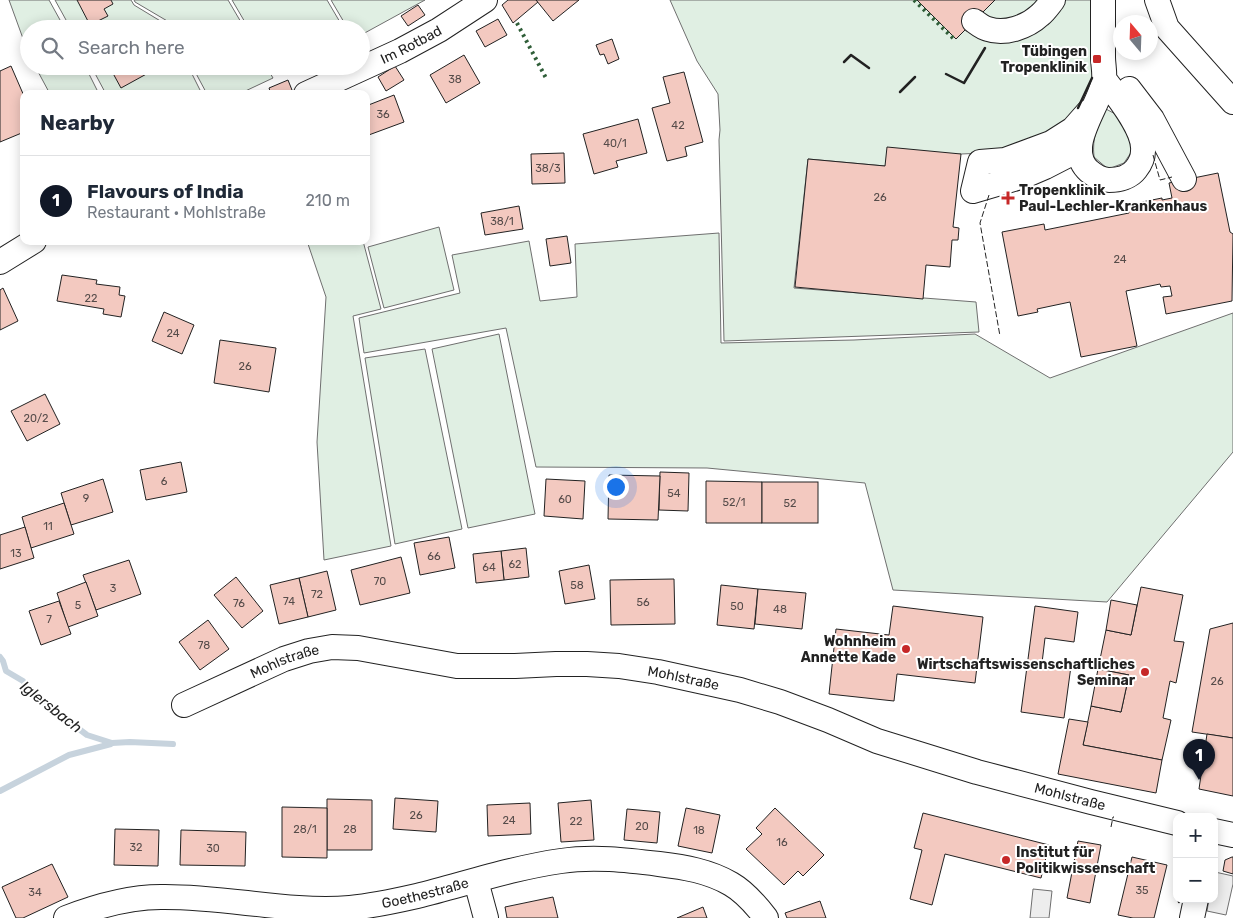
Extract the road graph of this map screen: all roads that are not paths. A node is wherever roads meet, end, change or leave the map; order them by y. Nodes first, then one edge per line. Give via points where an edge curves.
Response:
1 (485, 0) edge
2 (1053, 0) edge
3 (1103, 0) edge
4 (1157, 0) edge
5 (974, 21) dead end
6 (1103, 56) junction
7 (370, 65) edge
8 (348, 75) edge
9 (1104, 79) junction
10 (315, 90) edge
11 (1233, 102) edge
12 (1096, 104) junction
13 (1080, 149) junction
14 (1184, 179) dead end
15 (28, 245) edge
16 (0, 262) edge
17 (184, 705) dead end
18 (1173, 822) edge
19 (1218, 832) edge
20 (1233, 835) edge
21 (476, 881) junction
22 (1195, 903) edge
23 (66, 918) edge
24 (486, 918) edge
25 (766, 918) edge
26 (1192, 918) edge

1 - 7 street, Im Rotbad via 439,30
2 - 5 street via 1040,15 1009,31 986,29
3 - 6 street
4 - 11 street via 1167,28
6 - 9 street
6 - 14 street via 1152,119
8 - 10 street, Im Rotbad
9 - 12 street
9 - 13 street via 1124,104 1141,137 1144,152 1141,162 1126,177 1104,180 1085,167
12 - 13 street via 1083,130
12 - 13 street via 1073,129 1051,143 1005,160 980,162 973,191 1024,176
15 - 16 street
17 - 18 street, Mohlstraße via 284,659 332,647 358,648 456,666 619,666 698,680 764,697 877,741 976,772
19 - 20 street
21 - 23 street, Goethestraße via 351,908 313,909 161,897 107,904
21 - 24 street
21 - 25 street, Goethestraße via 561,861 586,859 678,866 707,872 732,884 754,902
22 - 26 street

